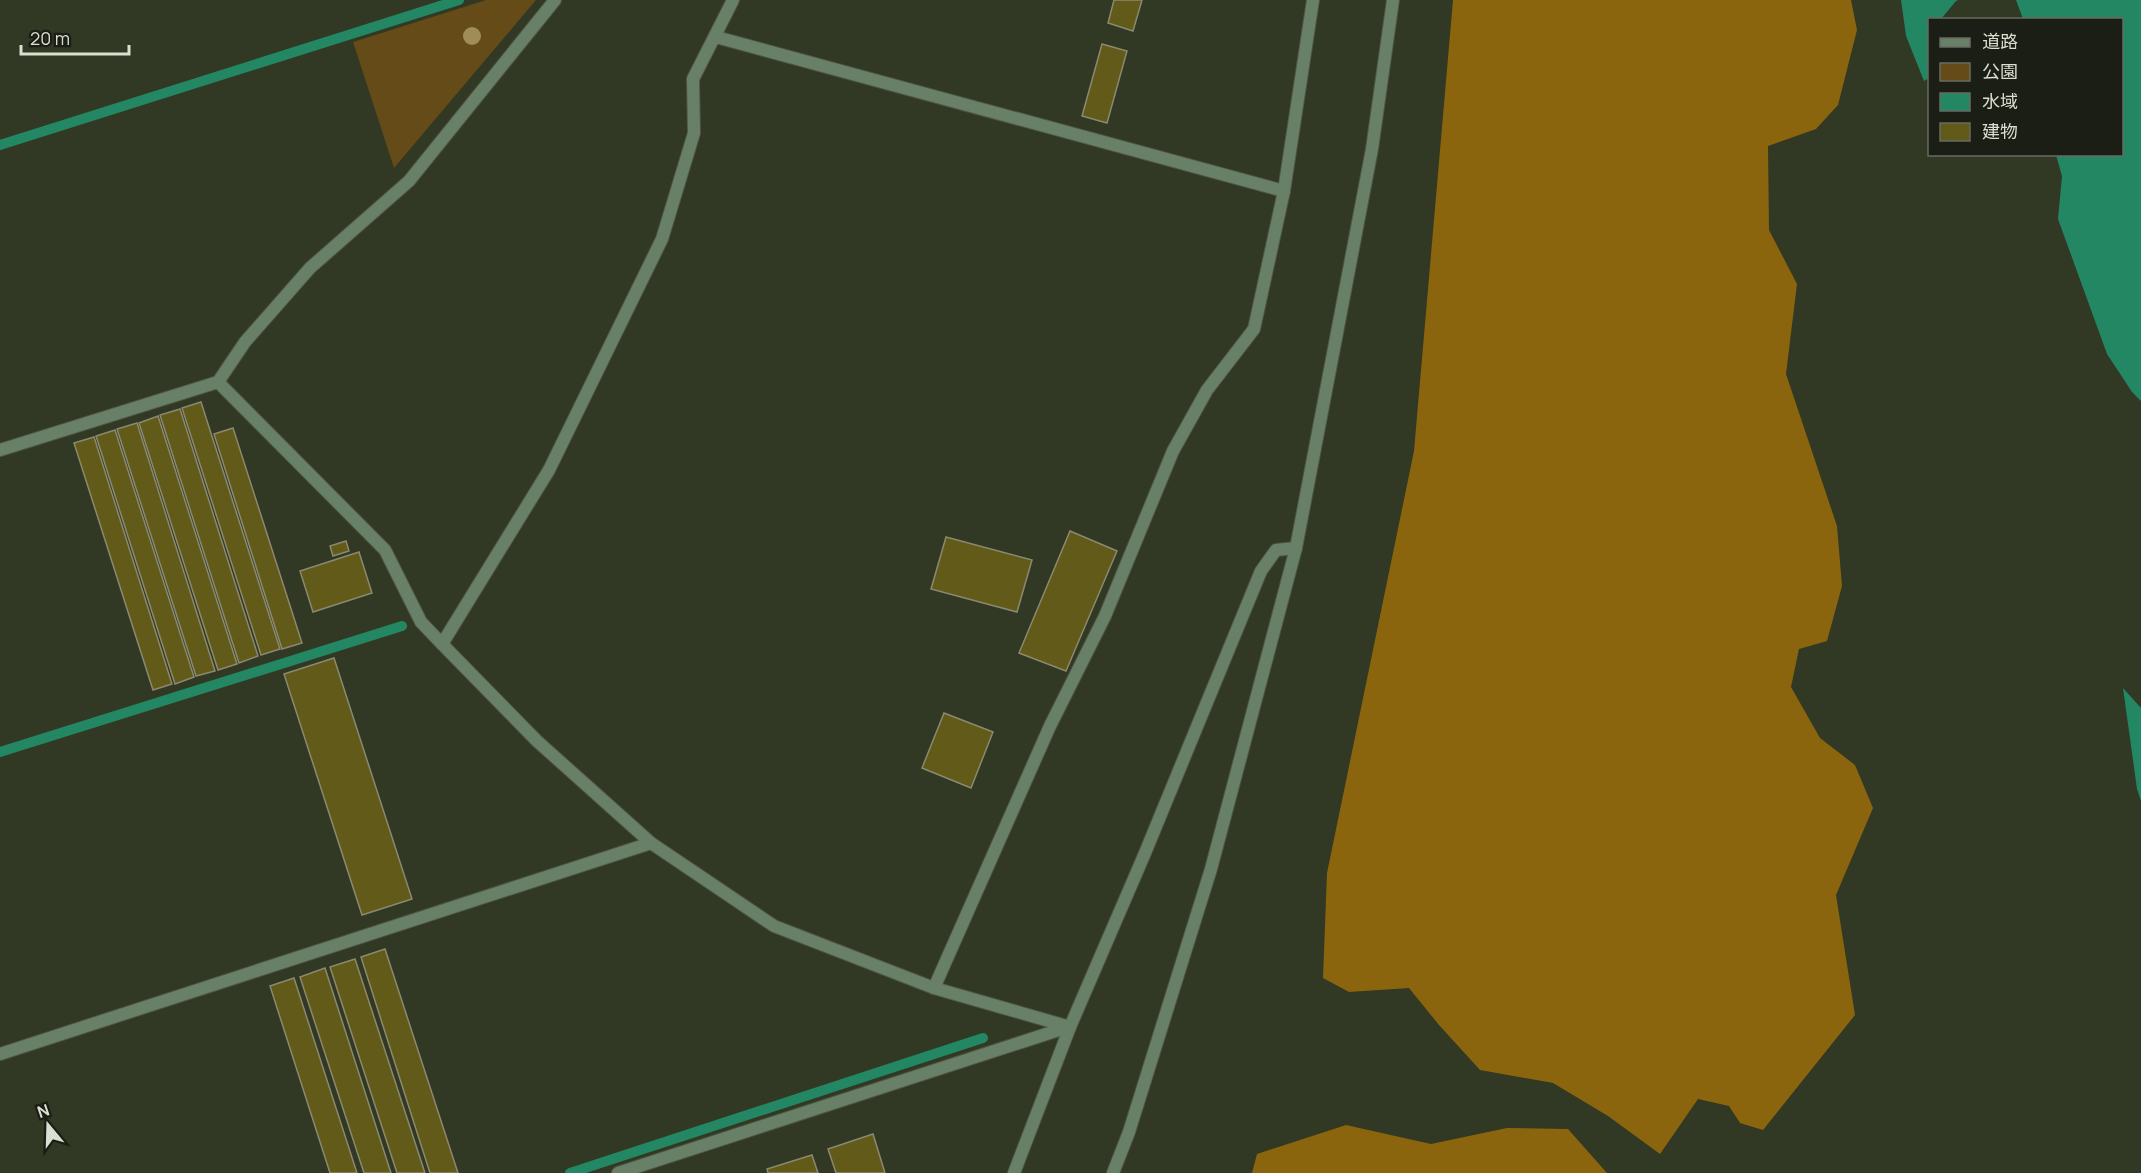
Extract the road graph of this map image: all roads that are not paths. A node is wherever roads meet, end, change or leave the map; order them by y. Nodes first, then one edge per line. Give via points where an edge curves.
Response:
1 (555, 0) edge
2 (733, 0) edge
3 (1313, 0) edge
4 (1394, 0) edge
5 (716, 37) junction
6 (1284, 191) junction
7 (218, 382) junction
8 (0, 450) edge
9 (1296, 548) junction
10 (442, 644) junction
11 (651, 843) junction
12 (934, 988) junction
13 (1070, 1027) junction
14 (0, 1054) edge
15 (618, 1173) edge
16 (1014, 1173) edge
17 (1113, 1173) edge

1 - 7 street via 409,182 310,268 245,342
2 - 5 street
3 - 6 street
4 - 9 street via 1372,149
5 - 6 street
5 - 10 street via 693,79 693,133 662,238 549,470
6 - 12 street via 1254,329 1207,390 1173,451 1105,616 1050,726
7 - 8 street
7 - 10 street via 384,550 421,622
9 - 13 street via 1276,550 1261,571
9 - 17 street via 1211,869
10 - 11 street via 537,741
11 - 12 street via 774,926
11 - 14 street
12 - 13 street
13 - 15 street
13 - 16 street

